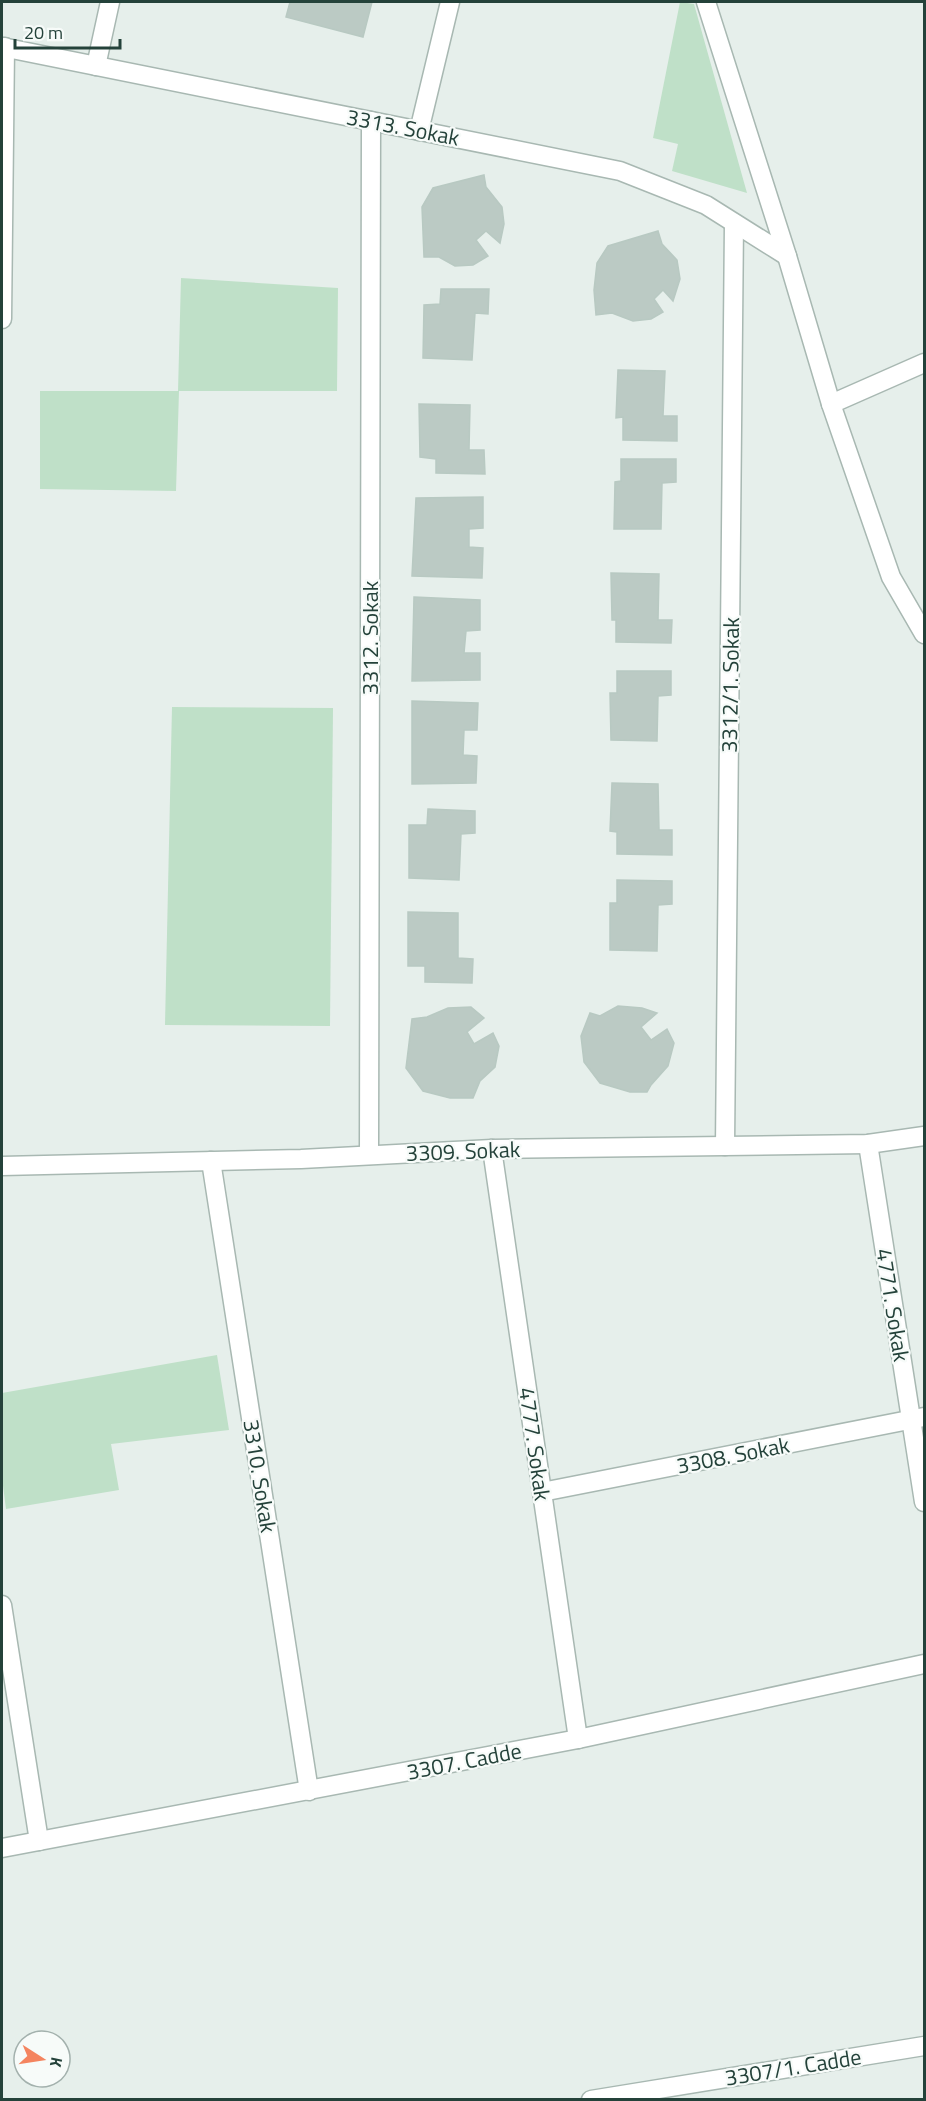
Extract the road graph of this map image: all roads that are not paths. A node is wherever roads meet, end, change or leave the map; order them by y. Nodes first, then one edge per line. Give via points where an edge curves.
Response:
1 (110, 2) edge
2 (450, 2) edge
3 (706, 2) edge
4 (3, 47) edge
5 (96, 66) junction
6 (371, 121) junction
7 (419, 131) junction
8 (734, 223) junction
9 (787, 256) junction
10 (2, 319) edge
11 (924, 363) edge
12 (831, 404) junction
13 (924, 634) edge
14 (924, 1136) edge
15 (868, 1144) junction
16 (726, 1146) junction
17 (492, 1149) junction
18 (369, 1155) junction
19 (211, 1161) junction
20 (2, 1166) edge
21 (918, 1419) edge
22 (542, 1492) junction
23 (924, 1502) edge
24 (2, 1605) edge
25 (924, 1664) edge
26 (578, 1738) junction
27 (309, 1791) junction
28 (39, 1841) junction
29 (2, 1848) edge
30 (924, 2046) edge
31 (591, 2100) edge

1 - 5 street
2 - 7 street
3 - 9 street
4 - 5 street, 3313. Sokak
4 - 10 street
5 - 6 street, 3313. Sokak
6 - 7 street, 3313. Sokak
6 - 18 street, 3312. Sokak
7 - 8 street, 3313. Sokak via 620,171 706,206
8 - 9 street, 3313. Sokak
8 - 16 street, 3312/1. Sokak
9 - 12 street
11 - 12 street
12 - 13 street via 891,577
14 - 15 street, 3309. Sokak
15 - 16 street, 3309. Sokak
15 - 21 street, 4771. Sokak
16 - 17 street, 3309. Sokak
17 - 18 street, 3309. Sokak
17 - 22 street, 4777. Sokak
18 - 19 street, 3309. Sokak
19 - 20 street, 3309. Sokak
19 - 27 street, 3310. Sokak
21 - 22 street, 3308. Sokak
21 - 23 street, 4771. Sokak
22 - 26 street, 4777. Sokak
24 - 28 street
25 - 26 street, 3307. Cadde
26 - 27 street, 3307. Cadde
27 - 28 street, 3307. Cadde
28 - 29 street, 3307. Cadde
30 - 31 street, 3307/1. Cadde

